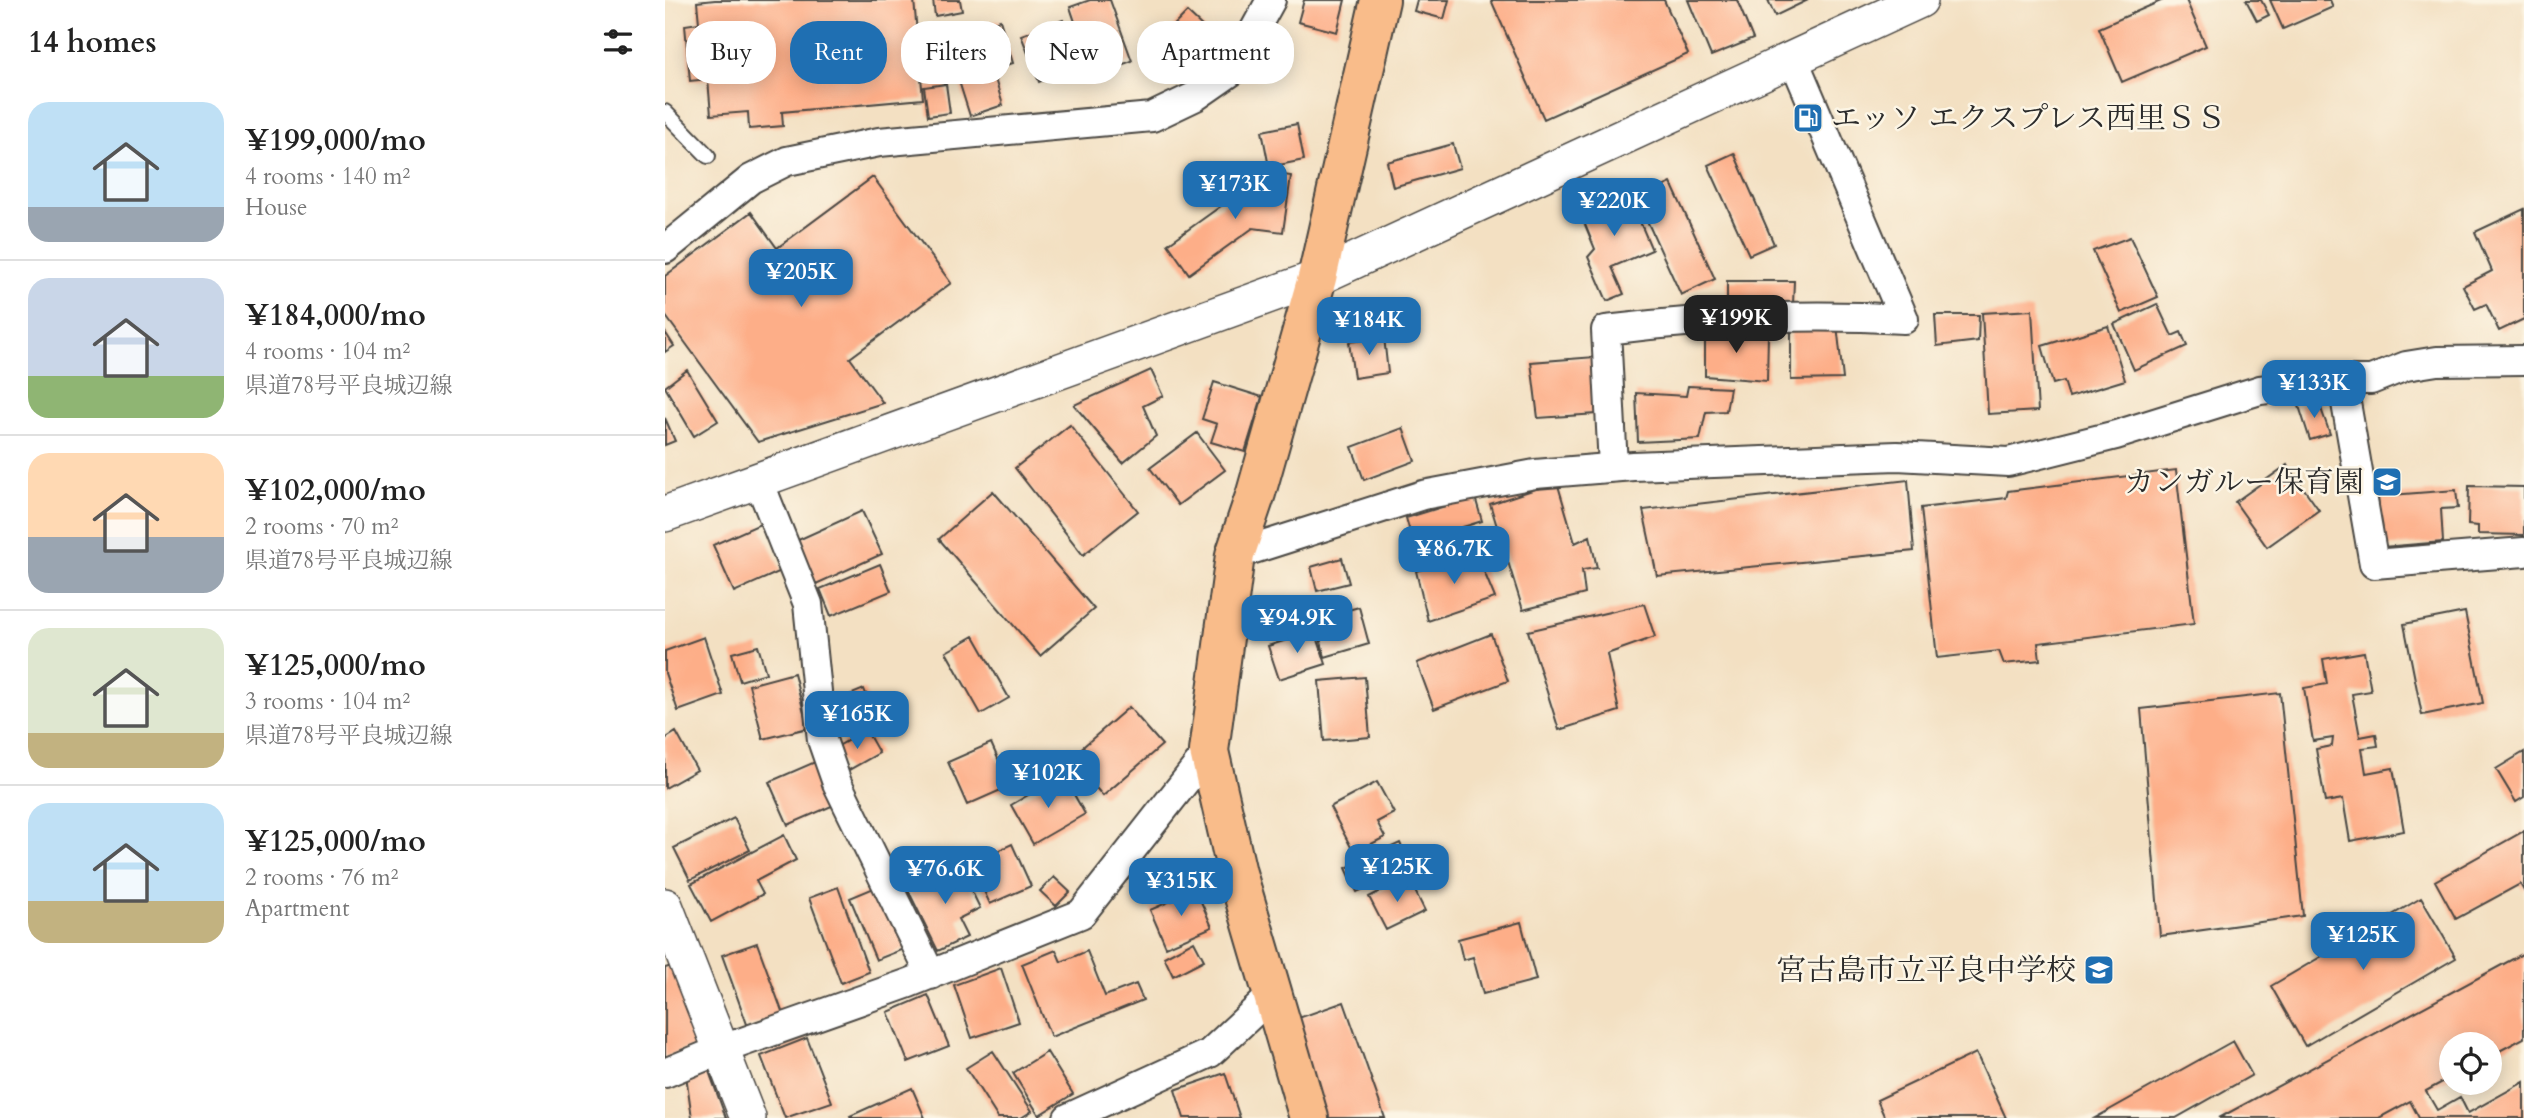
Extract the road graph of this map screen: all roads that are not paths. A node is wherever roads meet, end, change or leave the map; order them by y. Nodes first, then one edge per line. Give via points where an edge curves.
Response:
1 (1380, 0) edge
2 (1920, 0) edge
3 (1268, 2) edge
4 (1793, 58) junction
5 (665, 112) edge
6 (708, 156) dead end
7 (665, 248) edge
8 (1317, 278) junction
9 (2524, 360) edge
10 (2342, 380) junction
11 (1613, 467) junction
12 (758, 479) junction
13 (665, 514) edge
14 (2524, 552) edge
15 (1235, 555) junction
16 (1209, 751) junction
17 (665, 906) edge
18 (931, 975) junction
19 (1271, 996) junction
20 (720, 1050) junction
21 (665, 1073) edge
22 (748, 1118) edge
23 (1068, 1118) edge
24 (1309, 1118) edge

1 - 8 main road
2 - 4 street
3 - 7 street via 1232,71 1196,96 1151,117 879,142 787,161 751,180
4 - 8 street
4 - 11 street via 1904,319 1828,315 1709,318 1606,330
5 - 6 lane
8 - 12 street
8 - 15 main road
9 - 10 street via 2437,361 2406,366 2371,380
10 - 11 street via 2239,396 2116,435 2008,462 1897,456
10 - 14 street via 2374,564
11 - 15 street via 1535,474 1423,495
12 - 13 street
12 - 18 street via 808,604 822,740 837,783
15 - 16 main road
16 - 18 street via 1081,914
16 - 19 main road
17 - 20 street
18 - 20 street
19 - 23 street via 1210,1053
19 - 24 main road
20 - 21 street
20 - 22 street

